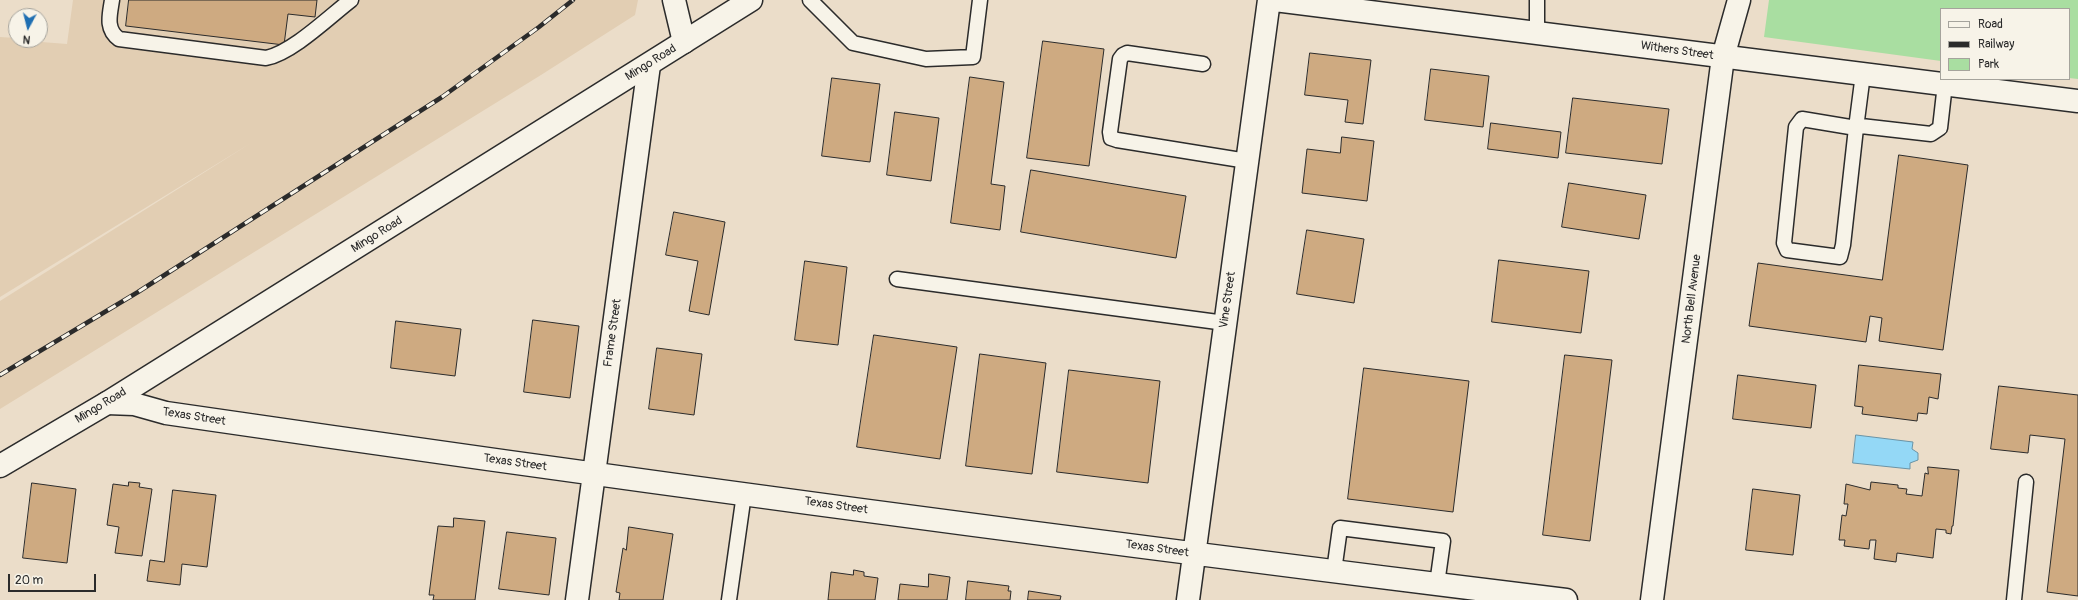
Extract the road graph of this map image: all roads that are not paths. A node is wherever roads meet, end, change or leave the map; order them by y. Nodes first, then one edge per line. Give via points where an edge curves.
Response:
1 (112, 0) edge
2 (351, 0) edge
3 (674, 0) edge
4 (751, 0) edge
5 (810, 0) edge
6 (980, 0) edge
7 (1269, 0) edge
8 (1275, 0) edge
9 (1537, 0) edge
10 (1739, 0) edge
11 (1537, 32) junction
12 (684, 42) junction
13 (1723, 57) junction
14 (1203, 64) dead end
15 (649, 65) junction
16 (1863, 74) junction
17 (1945, 84) junction
18 (2078, 100) edge
19 (1856, 128) junction
20 (1247, 161) junction
21 (897, 279) dead end
22 (1225, 323) junction
23 (107, 403) junction
24 (0, 466) edge
25 (594, 473) junction
26 (2026, 482) dead end
27 (744, 494) junction
28 (1194, 554) junction
29 (1334, 572) junction
30 (1437, 584) junction
31 (577, 600) edge
32 (729, 600) edge
33 (1188, 600) edge
34 (1566, 600) edge
35 (1652, 600) edge
36 (2014, 600) edge

1 - 2 lane via 109,24 113,34 119,38 266,58 276,56 291,47
3 - 12 street
4 - 12 street, Mingo Road
5 - 6 lane via 853,43 926,59 973,57
7 - 20 street, Vine Street
8 - 11 street, Withers Street
9 - 11 lane
10 - 13 street, North Bell Avenue
11 - 13 street, Withers Street
12 - 15 street, Mingo Road
13 - 16 street, Withers Street
13 - 35 street, North Bell Avenue
14 - 20 lane via 1127,53 1123,55 1111,124 1111,138
15 - 23 street, Mingo Road
15 - 25 street, Frame Street
16 - 17 street, Withers Street
16 - 19 lane
17 - 18 street, Withers Street
17 - 19 lane via 1940,128 1931,134 1861,126
19 - 19 lane via 1840,257 1787,250 1784,242 1796,127 1802,119
20 - 22 street, Vine Street
21 - 22 lane
22 - 28 street, Vine Street
23 - 24 street, Mingo Road
23 - 25 street, Texas Street via 134,404 166,413
25 - 27 street, Texas Street
25 - 31 street, Frame Street
26 - 36 lane
27 - 28 street, Texas Street
27 - 32 lane
28 - 29 street, Texas Street
28 - 33 street, Vine Street
29 - 30 street, Texas Street
29 - 30 lane via 1340,528 1443,542
30 - 34 street, Texas Street

